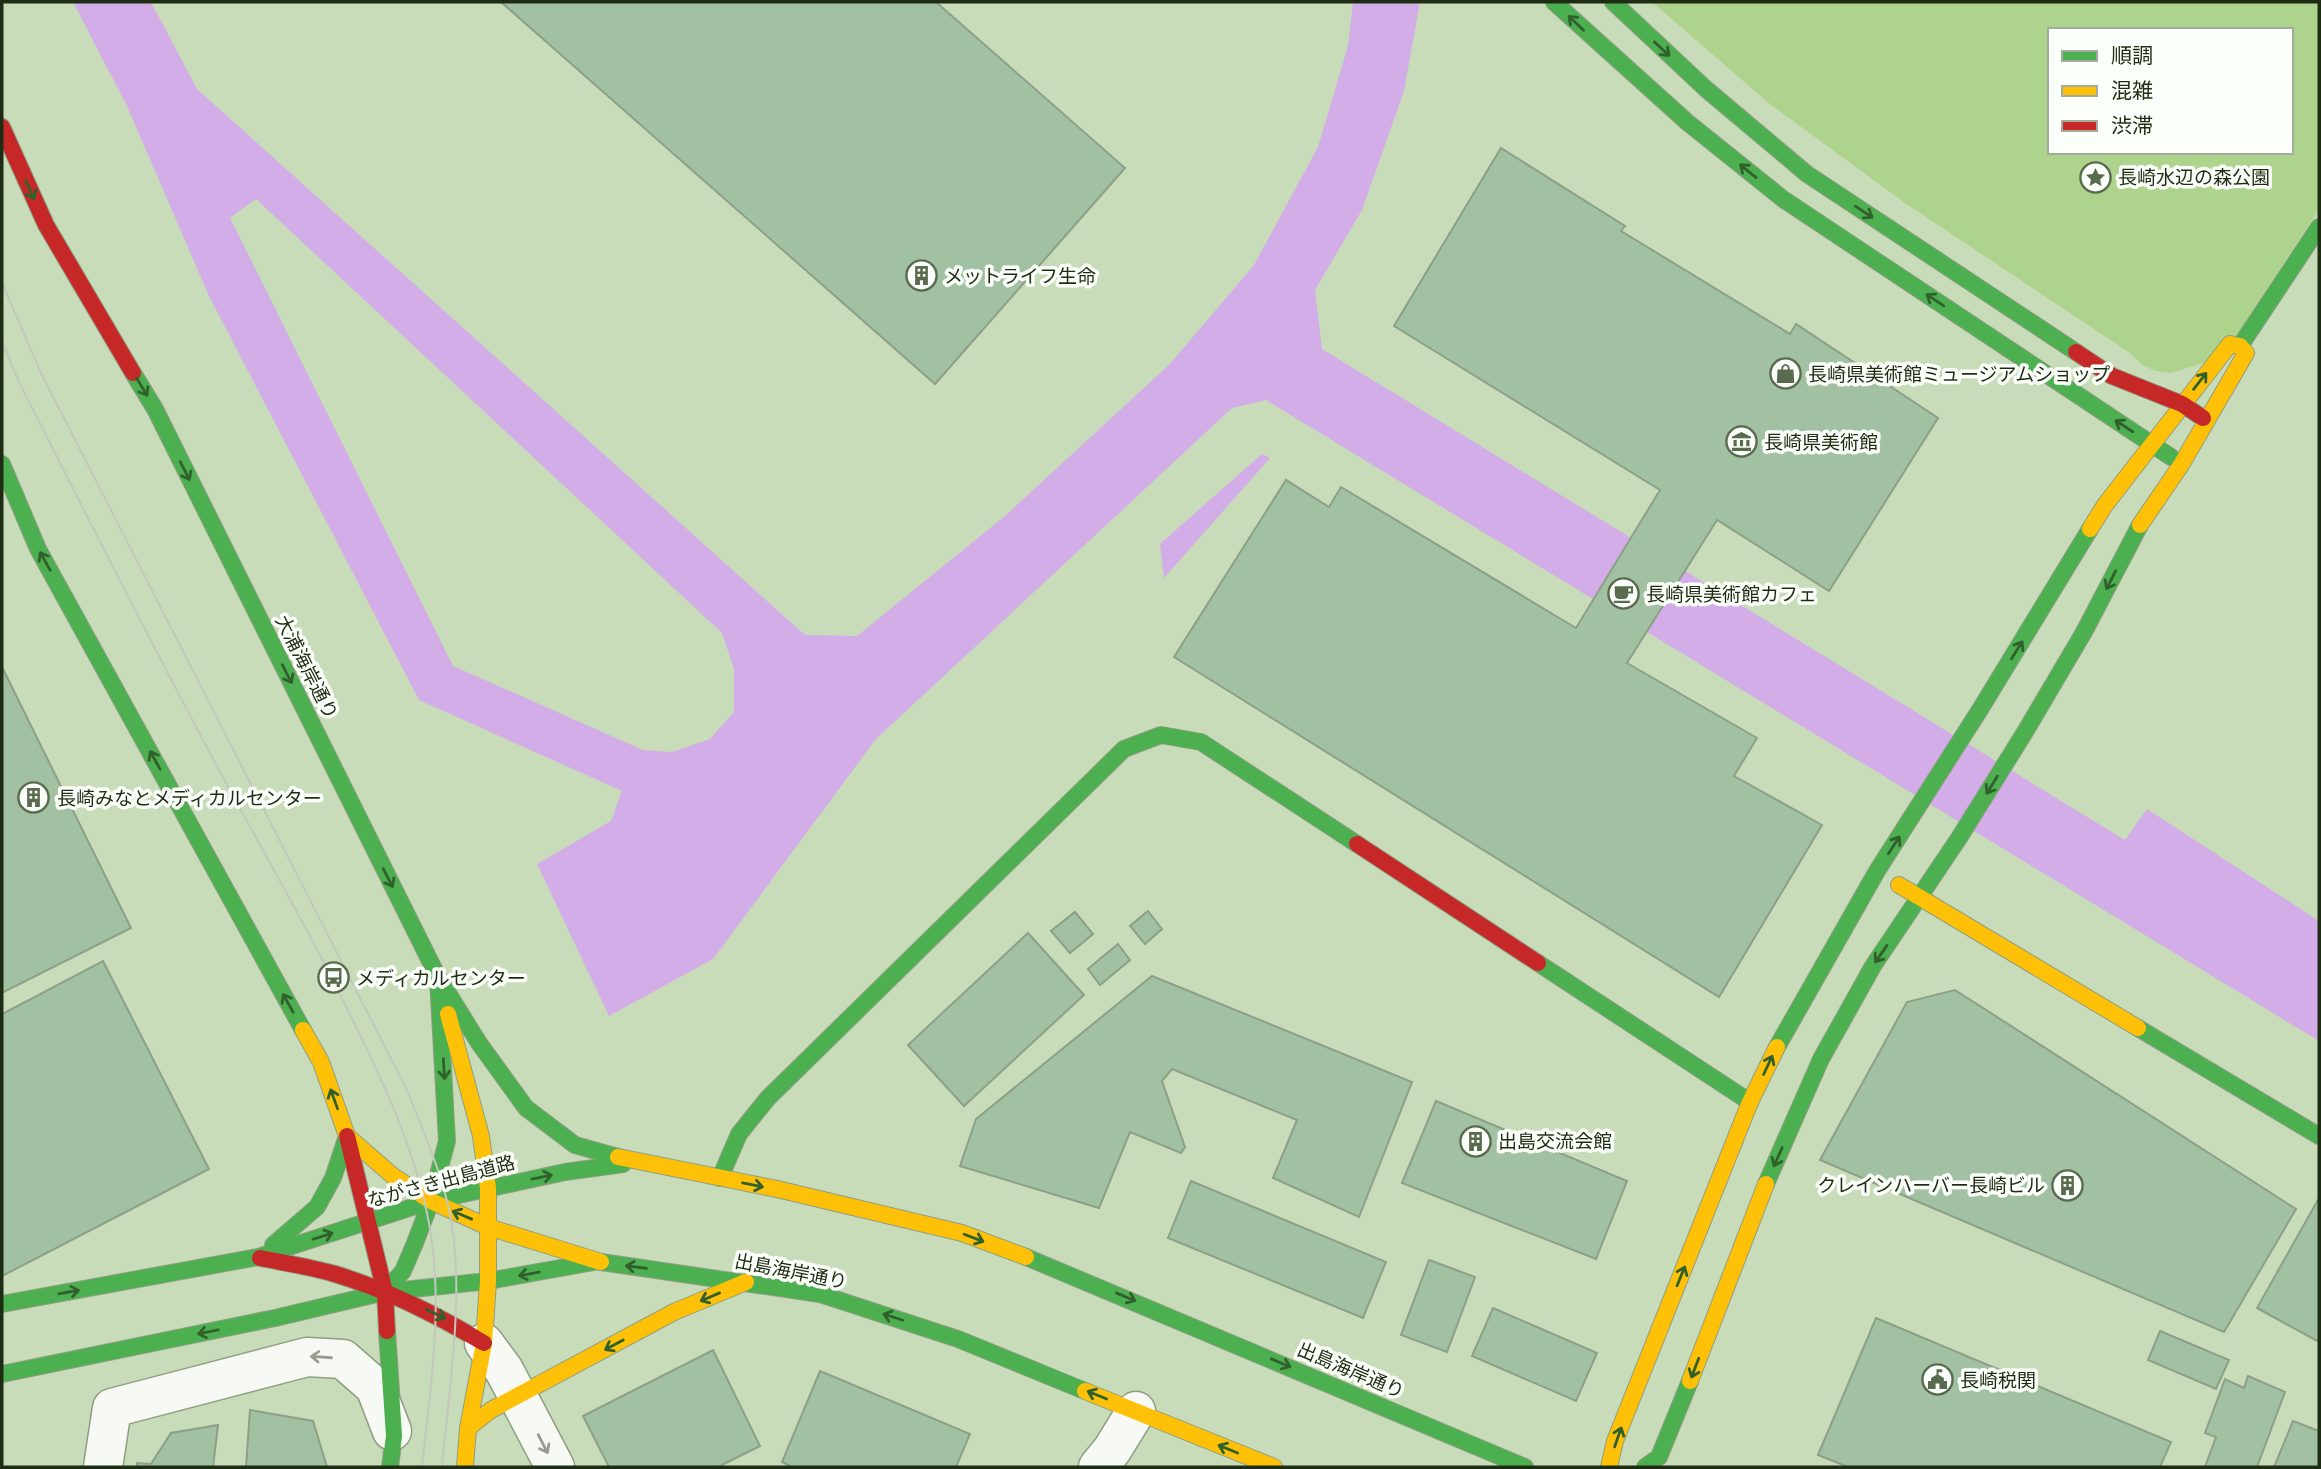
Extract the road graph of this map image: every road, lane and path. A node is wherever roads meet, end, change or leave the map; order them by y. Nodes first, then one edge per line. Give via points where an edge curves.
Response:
1 (1554, 2) edge
2 (1613, 2) edge
3 (2, 127) edge
4 (2319, 227) edge
5 (2240, 346) junction
6 (2182, 404) junction
7 (2207, 421) junction
8 (2151, 444) junction
9 (2, 464) edge
10 (2181, 465) junction
11 (1877, 871) junction
12 (1919, 898) junction
13 (438, 977) junction
14 (1750, 1102) junction
15 (347, 1136) junction
16 (2319, 1136) edge
17 (638, 1162) junction
18 (720, 1178) junction
19 (488, 1188) junction
20 (431, 1201) junction
21 (369, 1220) junction
22 (488, 1227) junction
23 (258, 1257) junction
24 (596, 1261) junction
25 (488, 1281) junction
26 (746, 1282) junction
27 (385, 1292) junction
28 (2, 1304) edge
29 (484, 1343) junction
30 (2, 1374) edge
31 (518, 1396) junction
32 (1136, 1412) junction
33 (468, 1428) junction
34 (392, 1451) edge
35 (103, 1467) edge
36 (465, 1467) edge
37 (555, 1467) edge
38 (1098, 1467) edge
39 (1274, 1467) edge
40 (1525, 1467) edge
41 (1609, 1467) edge
42 (1645, 1467) edge

8 -> 1 main road via 1783,199 1638,79
2 -> 6 main road via 1807,174 2112,376
3 -> 13 main road, 大浦海岸通り via 46,225 155,410
4 - 5 main road
6 -> 5 main road via 2230,344
5 - 7 main road via 2246,353
6 - 7 main road
6 - 8 main road
7 - 10 main road
8 - 10 main road
11 -> 8 main road via 2105,505
15 -> 9 main road via 321,1062 38,549
10 -> 12 main road via 2138,527 2025,732
11 - 12 main road
14 -> 11 main road via 1782,1036
12 - 16 main road
12 -> 42 main road via 1873,966 1821,1059 1757,1204 1670,1434 1659,1457
13 - 17 main road, 大浦海岸通り via 526,1108 575,1144
13 - 19 main road via 481,1136
13 -> 20 main road via 447,1141
14 - 18 main road via 1200,742 1161,735 1124,749 768,1098 739,1134
41 -> 14 main road via 1615,1441
15 - 20 main road, 出島海岸通り
15 - 21 main road
15 - 23 main road via 317,1207
17 - 18 main road, 出島海岸通り
19 -> 17 main road, ながさき出島道路
18 -> 40 main road, 出島海岸通り via 962,1233 1063,1271
19 - 20 main road, ながさき出島道路
19 - 22 main road
20 - 21 main road, ながさき出島道路
22 -> 20 main road, 出島海岸通り
20 - 27 main road via 403,1271
23 -> 21 main road, ながさき出島道路
21 - 27 main road
22 - 24 main road, 出島海岸通り
22 - 25 main road
23 - 27 main road, ながさき出島道路 via 334,1274
28 -> 23 main road, ながさき出島道路
24 -> 25 main road, ながさき出島道路
26 -> 24 main road, 出島海岸通り
25 - 27 main road, ながさき出島道路
25 - 29 main road
26 -> 31 main road via 674,1312
32 -> 26 main road, 出島海岸通り via 945,1334 820,1294
27 -> 29 main road via 446,1318
27 -> 30 main road, ながさき出島道路
27 - 34 main road
29 - 31 street
29 - 33 main road
31 - 33 main road
31 -> 37 street
32 - 38 street
39 -> 32 main road, 出島海岸通り
33 - 36 main road
34 -> 35 street via 375,1387 343,1359 307,1357 112,1408

